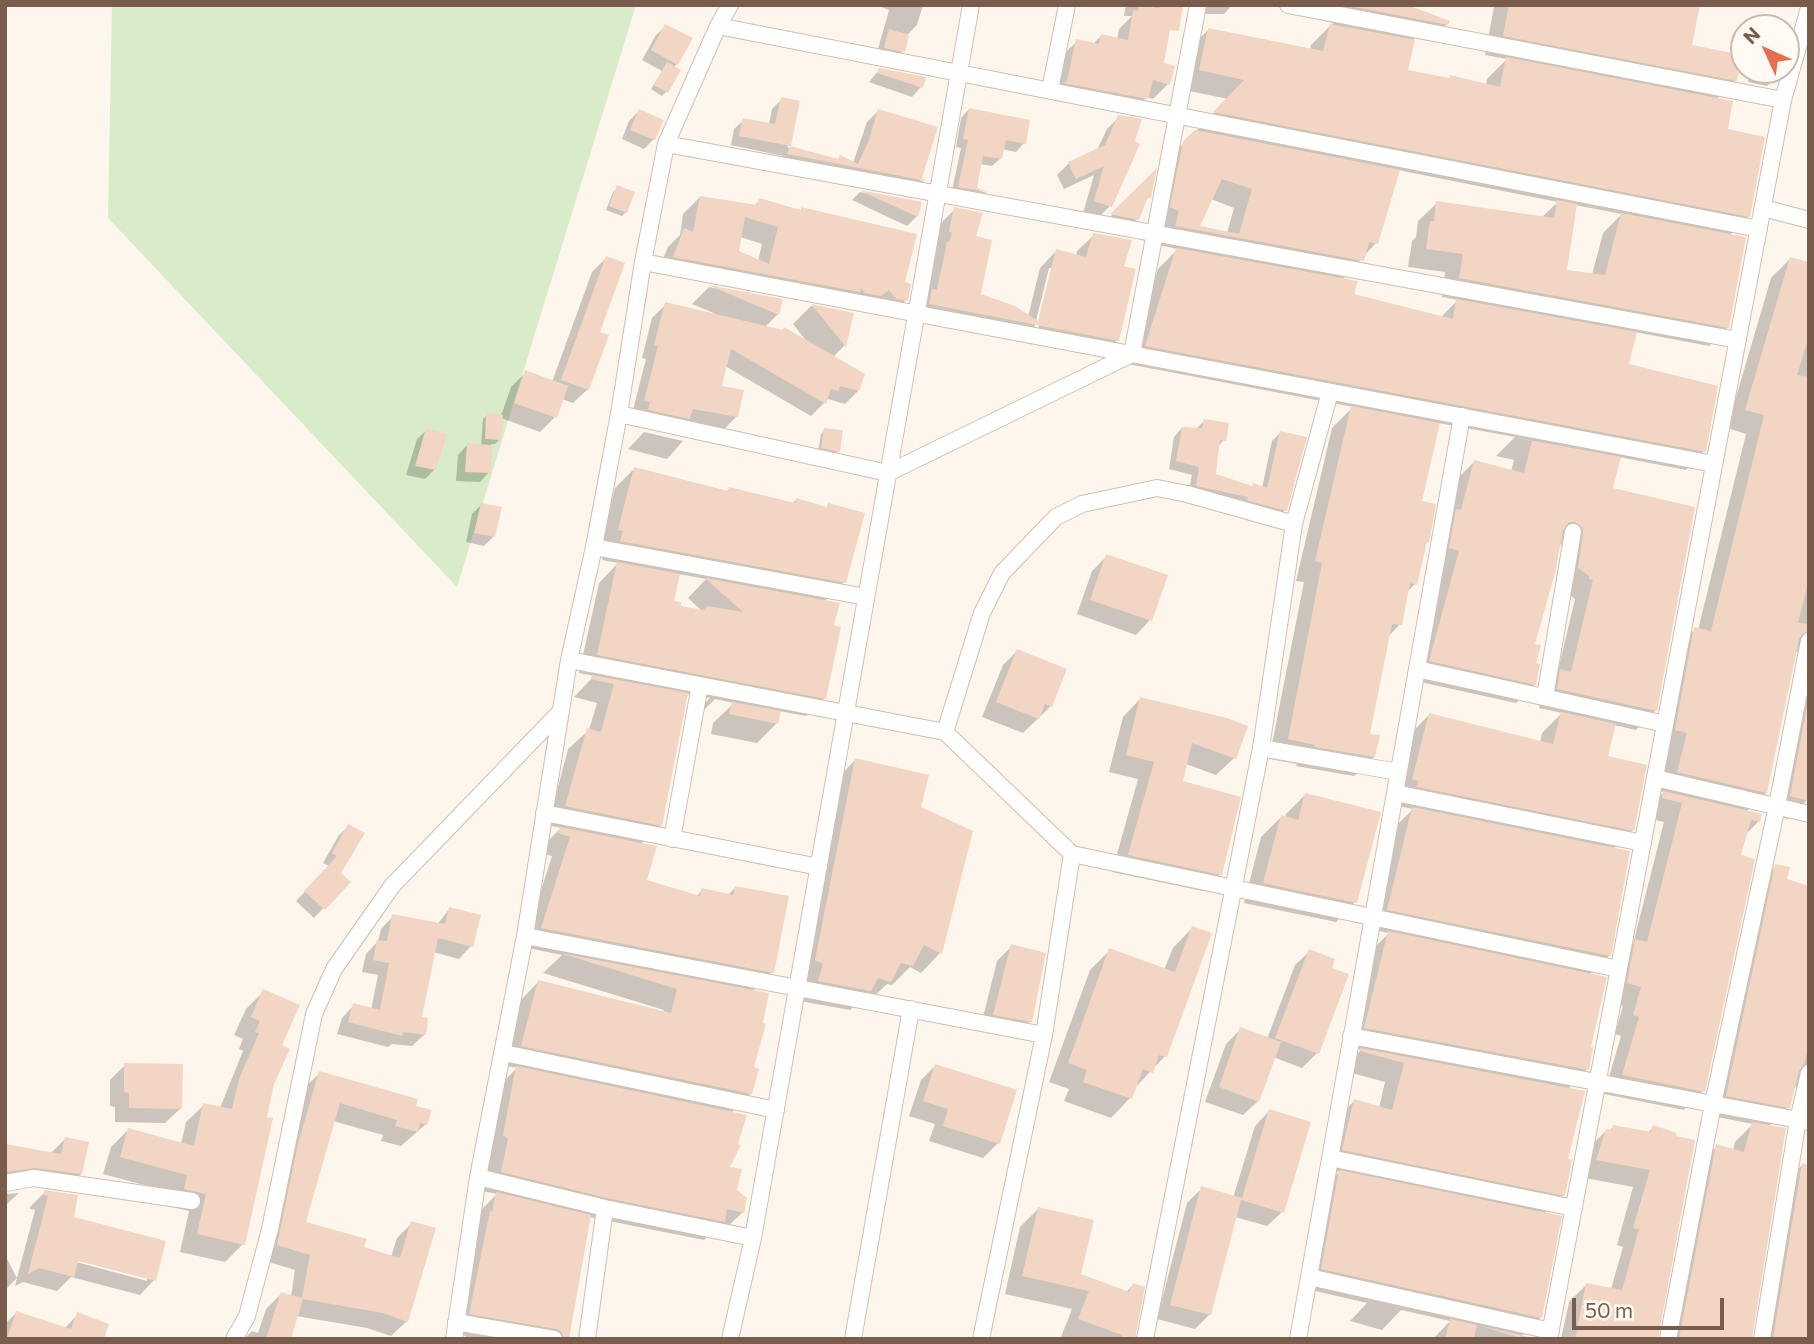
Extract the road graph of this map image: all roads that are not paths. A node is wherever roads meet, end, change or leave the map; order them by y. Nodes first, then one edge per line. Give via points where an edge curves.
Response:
1 (730, 5) edge
2 (971, 5) edge
3 (1067, 5) edge
4 (1198, 5) edge
5 (1287, 5) edge
6 (1809, 8) edge
7 (718, 26) junction
8 (959, 73) junction
9 (1050, 90) junction
10 (1783, 100) junction
11 (1177, 115) junction
12 (666, 144) junction
13 (937, 194) junction
14 (1763, 208) junction
15 (1809, 220) edge
16 (1759, 229) junction
17 (1155, 233) junction
18 (643, 262) junction
19 (916, 314) junction
20 (1738, 340) junction
21 (1132, 355) junction
22 (1330, 392) junction
23 (619, 414) junction
24 (1462, 416) junction
25 (1714, 464) junction
26 (888, 472) junction
27 (1294, 524) junction
28 (1573, 532) dead end
29 (594, 547) junction
30 (866, 597) junction
31 (1809, 641) edge
32 (569, 660) junction
33 (1417, 668) junction
34 (700, 685) junction
35 (1545, 696) junction
36 (561, 712) junction
37 (846, 712) junction
38 (1665, 724) junction
39 (945, 732) junction
40 (1261, 748) junction
41 (1398, 772) junction
42 (1655, 778) junction
43 (1395, 793) junction
44 (1777, 806) junction
45 (544, 814) junction
46 (1809, 814) edge
47 (672, 839) junction
48 (1643, 843) junction
49 (1072, 854) junction
50 (819, 867) junction
51 (1233, 887) junction
52 (1373, 916) junction
53 (525, 936) junction
54 (1619, 969) junction
55 (797, 988) junction
56 (911, 1009) junction
57 (1044, 1035) junction
58 (1351, 1036) junction
59 (504, 1053) junction
60 (1809, 1073) edge
61 (1598, 1083) junction
62 (1713, 1104) junction
63 (776, 1110) junction
64 (1803, 1121) edge
65 (1330, 1157) junction
66 (478, 1177) junction
67 (5, 1184) edge
68 (192, 1201) dead end
69 (605, 1208) junction
70 (1574, 1208) junction
71 (753, 1238) junction
72 (1309, 1276) junction
73 (455, 1331) edge
74 (1550, 1335) edge
75 (234, 1339) edge
76 (554, 1339) edge
77 (587, 1339) edge
78 (730, 1339) edge
79 (853, 1339) edge
80 (981, 1339) edge
81 (1145, 1339) edge
82 (1298, 1339) edge
83 (1668, 1339) edge
84 (1762, 1339) edge

1 - 7 street
2 - 8 street
3 - 9 street
4 - 11 street
5 - 10 street
6 - 10 street
7 - 8 street
7 - 12 street
8 - 9 street
8 - 13 street
9 - 11 street
10 - 14 street
11 - 16 street
11 - 17 street
12 - 13 street
12 - 18 street
13 - 17 street
13 - 19 street
14 - 15 street
14 - 16 street
16 - 20 street
17 - 20 street
17 - 21 street
18 - 19 street
18 - 23 street
19 - 21 street
19 - 26 street
20 - 25 street
21 - 22 street
21 - 26 street
22 - 24 street
22 - 27 street
23 - 26 street
23 - 29 street
24 - 25 street
24 - 33 street
25 - 38 street
26 - 30 street
27 - 39 street via 1157,488 1082,504 1056,517 1002,573 982,613
27 - 40 street
28 - 35 street
29 - 30 street
29 - 32 street
30 - 37 street
31 - 44 street
32 - 34 street
32 - 36 street
33 - 35 street
33 - 41 street
34 - 37 street
34 - 47 street
35 - 38 street
36 - 45 street
36 - 75 street via 392,886 334,969 314,1014 270,1229 247,1316
37 - 39 street
37 - 50 street
38 - 42 street
39 - 49 street
40 - 41 street
40 - 51 street
41 - 43 street
42 - 44 street
42 - 48 street
43 - 48 street
43 - 52 street
44 - 46 street
44 - 62 street
45 - 47 street
45 - 53 street
47 - 50 street
48 - 54 street
49 - 51 street
49 - 57 street
50 - 55 street
51 - 52 street
51 - 81 street
52 - 54 street
52 - 58 street
53 - 55 street
53 - 59 street
54 - 61 street
55 - 56 street
55 - 63 street
56 - 57 street
56 - 79 street
57 - 80 street
58 - 61 street
58 - 65 street
59 - 63 street
59 - 66 street
60 - 64 street
61 - 62 street
61 - 70 street
62 - 64 street
62 - 83 street
63 - 71 street
64 - 84 street
65 - 70 street
65 - 72 street
66 - 69 street
66 - 73 street
67 - 68 street via 34,1178
69 - 71 street
69 - 77 street
70 - 74 street
71 - 78 street
72 - 74 street
72 - 82 street
73 - 76 street

